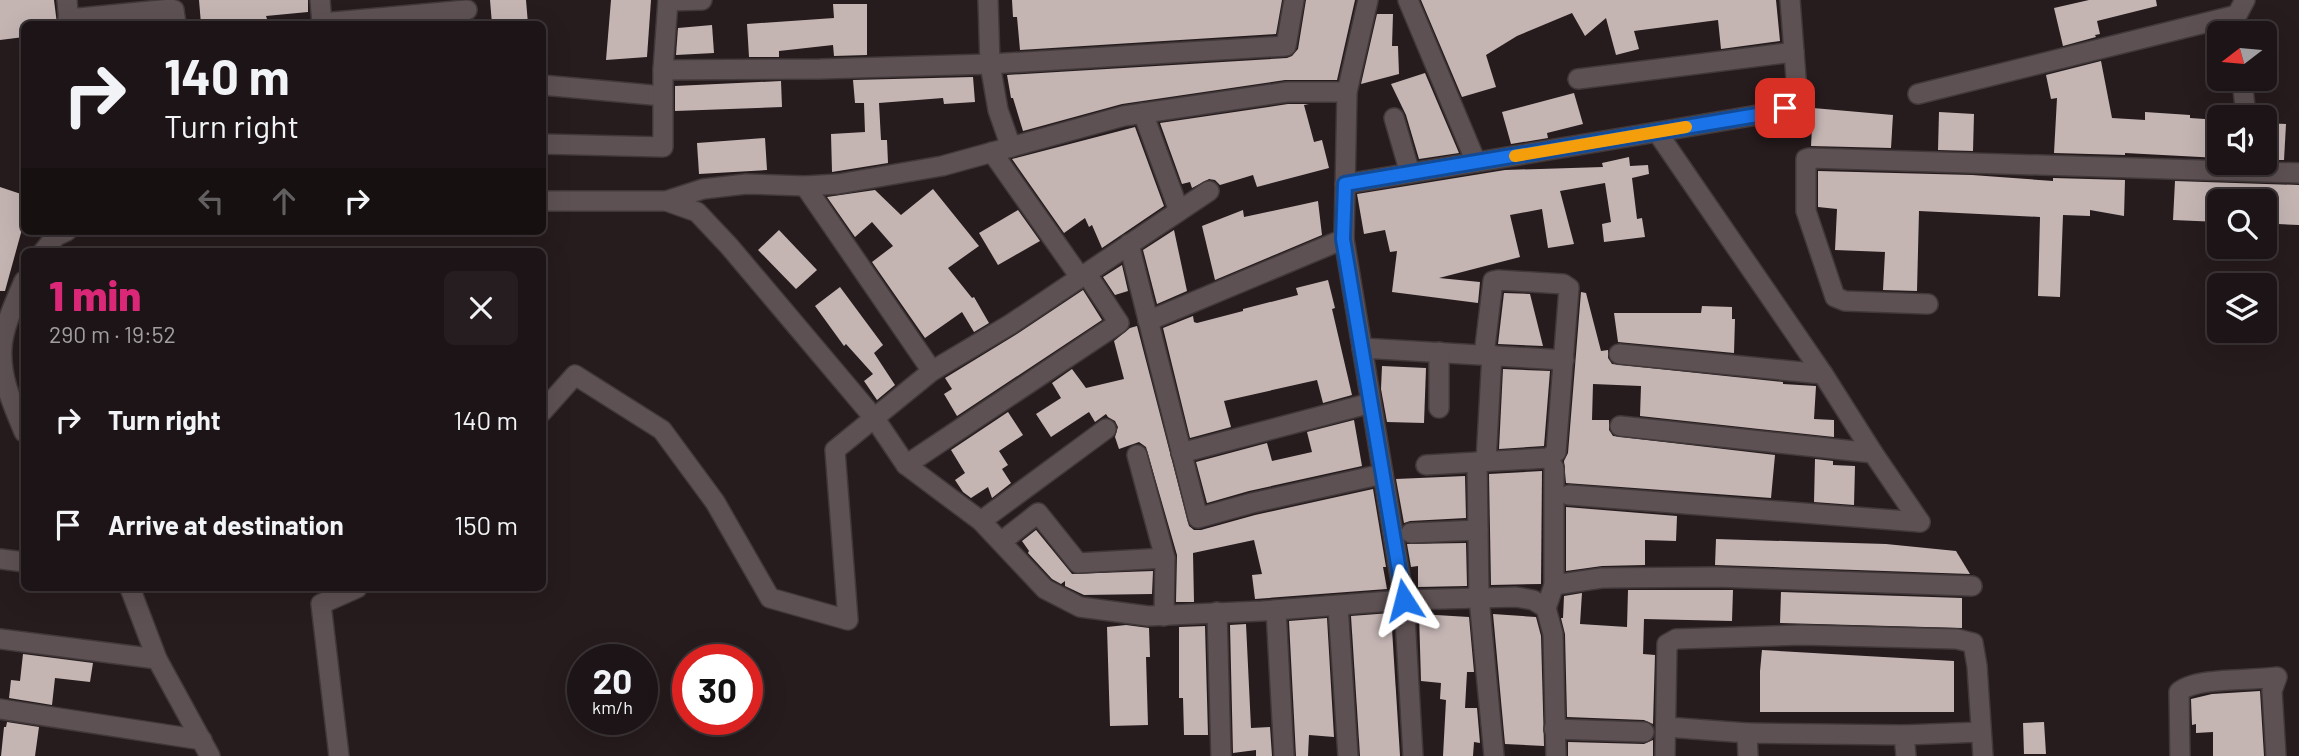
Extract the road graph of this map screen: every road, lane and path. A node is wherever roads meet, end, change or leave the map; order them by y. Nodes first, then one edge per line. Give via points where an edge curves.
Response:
1 (320, 0) edge
2 (702, 0) edge
3 (988, 0) edge
4 (1294, 0) edge
5 (1368, 0) edge
6 (1408, 0) edge
7 (1790, 0) edge
8 (668, 1) edge
9 (467, 10) dead end
10 (2237, 10) edge
11 (68, 15) edge
12 (176, 21) edge
13 (322, 21) edge
14 (353, 21) edge
15 (1794, 52) junction
16 (989, 64) junction
17 (663, 70) junction
18 (1578, 79) dead end
19 (546, 85) edge
20 (1347, 92) junction
21 (1918, 94) dead end
22 (663, 96) junction
23 (1143, 113) junction
24 (1394, 118) dead end
25 (1657, 132) junction
26 (546, 144) edge
27 (1012, 147) junction
28 (992, 152) junction
29 (1476, 162) junction
30 (2207, 166) edge
31 (2277, 170) edge
32 (1410, 173) junction
33 (2299, 173) edge
34 (1345, 184) junction
35 (805, 186) junction
36 (1209, 191) dead end
37 (546, 201) edge
38 (666, 201) junction
39 (1179, 211) junction
40 (58, 235) edge
41 (1343, 239) junction
42 (1129, 244) junction
43 (46, 248) edge
44 (1083, 275) junction
45 (21, 288) edge
46 (1928, 304) dead end
47 (1148, 321) junction
48 (1362, 348) junction
49 (1439, 352) junction
50 (1619, 354) dead end
51 (1488, 355) junction
52 (1564, 360) junction
53 (932, 371) junction
54 (1823, 374) junction
55 (1371, 403) junction
56 (546, 408) edge
57 (1439, 408) dead end
58 (875, 419) junction
59 (21, 425) edge
60 (1620, 426) dead end
61 (1106, 429) dead end
62 (1181, 453) junction
63 (1873, 453) junction
64 (1137, 455) dead end
65 (1481, 461) junction
66 (1426, 465) dead end
67 (906, 466) junction
68 (1554, 468) dead end
69 (1383, 474) junction
70 (1569, 495) dead end
71 (981, 520) junction
72 (1478, 530) junction
73 (1411, 533) dead end
74 (1001, 542) junction
75 (1165, 558) junction
76 (0, 559) edge
77 (21, 562) edge
78 (1554, 585) junction
79 (1972, 586) dead end
80 (131, 591) edge
81 (350, 591) edge
82 (1479, 598) junction
83 (1404, 600) junction
84 (1338, 606) junction
85 (1546, 608) junction
86 (1276, 610) junction
87 (1217, 612) junction
88 (1164, 616) junction
89 (0, 639) edge
90 (156, 659) junction
91 (0, 709) edge
92 (1666, 727) junction
93 (1554, 729) junction
94 (1644, 732) dead end
95 (1981, 732) junction
96 (1747, 733) junction
97 (1904, 735) junction
98 (206, 748) edge
99 (339, 756) edge
100 (1221, 756) edge
101 (1284, 756) edge
102 (1348, 756) edge
103 (1413, 756) edge
104 (1494, 756) edge
105 (1556, 756) edge
106 (1665, 756) edge
107 (1748, 756) edge
108 (1906, 756) edge
109 (1983, 756) edge
110 (2180, 756) edge
111 (2276, 756) edge

1 - 13 street
2 - 8 street
3 - 16 street
4 - 16 street via 1286,46
5 - 20 street
6 - 29 street
7 - 15 street
8 - 17 street
9 - 14 street
10 - 21 street
11 - 12 street via 171,9
15 - 18 street
15 - 25 street via 1798,104
16 - 17 street
16 - 27 street via 998,110
17 - 22 street
19 - 22 street
20 - 23 street via 1287,92
20 - 34 street
22 - 26 street via 663,147
23 - 27 street
23 - 39 street
24 - 32 street
25 - 29 street
25 - 54 street
27 - 28 street
28 - 35 street via 942,166
28 - 44 street
29 - 32 street
30 - 46 street via 1806,159 1806,211 1835,297
31 - 33 street
32 - 34 street
34 - 41 street
35 - 38 street via 746,184
35 - 53 street
36 - 39 street
37 - 38 street
38 - 58 street via 697,212
39 - 42 street
40 - 43 street
41 - 47 street
41 - 48 street
42 - 44 street
42 - 47 street
44 - 53 street
44 - 67 street via 1119,323
45 - 59 street via 2,348 7,390
47 - 62 street
48 - 49 street
48 - 55 street
49 - 51 street
49 - 57 street
50 - 54 street
51 - 52 street
51 - 52 street via 1492,284 1498,280 1569,288
51 - 65 street
52 - 65 street via 1553,456
53 - 58 street
54 - 63 street
55 - 62 street
55 - 69 street
56 - 58 street via 575,375 662,430 715,502 771,597 848,620 835,450
58 - 67 street
60 - 63 street
61 - 71 street
62 - 69 street via 1198,518
63 - 70 street via 1920,522
64 - 75 street
65 - 66 street
65 - 72 street
67 - 71 street
68 - 78 street
69 - 83 street
71 - 74 street
72 - 73 street
72 - 82 street
74 - 75 street via 1038,513 1078,563
74 - 88 street via 1045,589 1080,607
75 - 88 street
76 - 77 street
78 - 79 street via 1602,578 1716,577
78 - 85 street
80 - 90 street
81 - 99 street via 321,604
82 - 83 street
82 - 85 street via 1516,597
82 - 104 street
83 - 84 street
83 - 103 street
84 - 86 street
84 - 102 street
85 - 93 street via 1553,634
86 - 87 street
86 - 101 street
87 - 88 street
87 - 100 street
89 - 90 street
90 - 98 street
91 - 98 street
92 - 95 street via 1667,644 1676,639 1801,635 1973,643
92 - 96 street
92 - 106 street
93 - 94 street
93 - 105 street
95 - 97 street
95 - 109 street
96 - 97 street
96 - 107 street
97 - 108 street
110 - 111 street via 2179,692 2184,687 2277,677 2272,691

